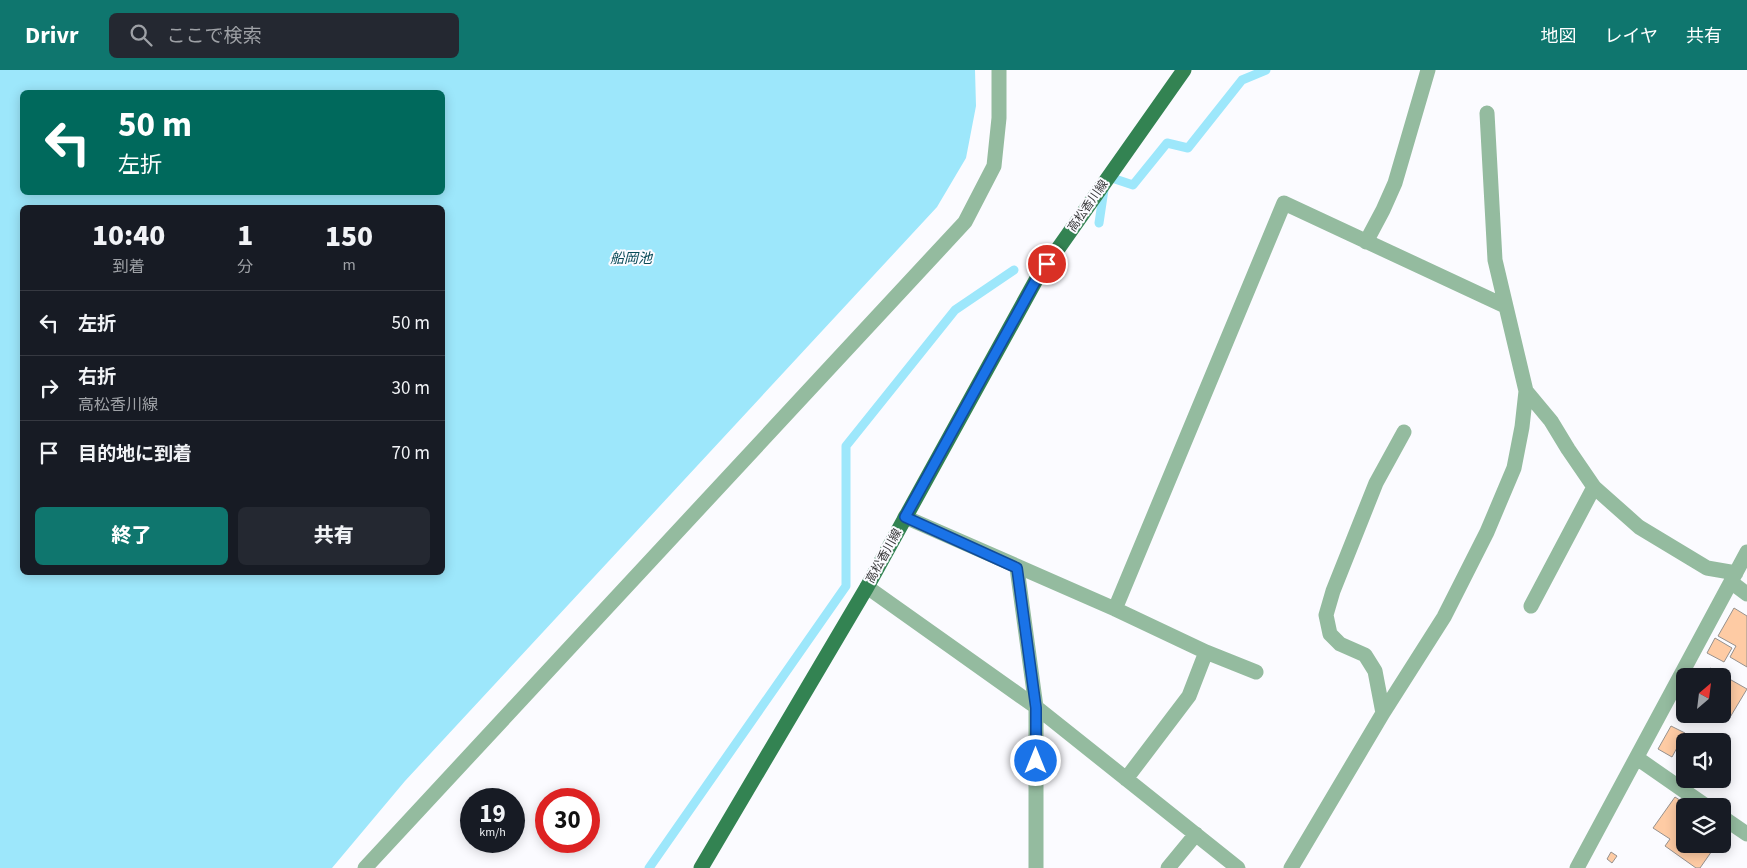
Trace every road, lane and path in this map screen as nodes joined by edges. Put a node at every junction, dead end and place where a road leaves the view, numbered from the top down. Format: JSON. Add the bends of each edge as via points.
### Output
{"nodes":[{"id":1,"x":999,"y":70,"type":"edge"},
{"id":2,"x":1184,"y":70,"type":"edge"},
{"id":3,"x":1428,"y":70,"type":"edge"},
{"id":4,"x":1487,"y":113,"type":"dead end"},
{"id":5,"x":1366,"y":242,"type":"junction"},
{"id":6,"x":1505,"y":306,"type":"junction"},
{"id":7,"x":1526,"y":392,"type":"junction"},
{"id":8,"x":1404,"y":432,"type":"dead end"},
{"id":9,"x":1594,"y":487,"type":"junction"},
{"id":10,"x":905,"y":517,"type":"junction"},
{"id":11,"x":1747,"y":552,"type":"edge"},
{"id":12,"x":1017,"y":568,"type":"junction"},
{"id":13,"x":1734,"y":578,"type":"junction"},
{"id":14,"x":867,"y":587,"type":"junction"},
{"id":15,"x":1747,"y":594,"type":"edge"},
{"id":16,"x":1531,"y":606,"type":"dead end"},
{"id":17,"x":1115,"y":609,"type":"junction"},
{"id":18,"x":1206,"y":652,"type":"junction"},
{"id":19,"x":1256,"y":672,"type":"dead end"},
{"id":20,"x":1036,"y":708,"type":"junction"},
{"id":21,"x":1383,"y":713,"type":"junction"},
{"id":22,"x":1636,"y":758,"type":"junction"},
{"id":23,"x":1126,"y":779,"type":"junction"},
{"id":24,"x":1694,"y":798,"type":"edge"},
{"id":25,"x":1731,"y":823,"type":"edge"},
{"id":26,"x":1196,"y":834,"type":"junction"},
{"id":27,"x":1747,"y":834,"type":"edge"},
{"id":28,"x":365,"y":868,"type":"edge"},
{"id":29,"x":702,"y":868,"type":"edge"},
{"id":30,"x":1036,"y":868,"type":"edge"},
{"id":31,"x":1168,"y":868,"type":"edge"},
{"id":32,"x":1238,"y":868,"type":"edge"},
{"id":33,"x":1291,"y":868,"type":"edge"},
{"id":34,"x":1577,"y":868,"type":"edge"}],
"edges":[{"from":1,"to":28,"type":"street","via":[[994,166],[965,222]]},
{"from":2,"to":10,"type":"main road","name":"高松香川線","via":[[1036,280]]},
{"from":3,"to":5,"type":"street","via":[[1395,183]]},
{"from":4,"to":6,"type":"street","via":[[1495,260]]},
{"from":5,"to":6,"type":"street"},
{"from":5,"to":17,"type":"street","via":[[1284,203]]},
{"from":6,"to":7,"type":"street"},
{"from":7,"to":9,"type":"street","via":[[1551,421]]},
{"from":7,"to":21,"type":"street","via":[[1514,468],[1487,532],[1444,617]]},
{"from":8,"to":21,"type":"street","via":[[1376,483],[1326,614],[1330,634],[1340,644],[1365,655],[1375,671]]},
{"from":9,"to":13,"type":"street","via":[[1639,526],[1707,568]]},
{"from":9,"to":16,"type":"street"},
{"from":10,"to":12,"type":"street"},
{"from":10,"to":14,"type":"main road","name":"高松香川線"},
{"from":11,"to":13,"type":"street"},
{"from":12,"to":17,"type":"street"},
{"from":12,"to":20,"type":"street"},
{"from":13,"to":15,"type":"street"},
{"from":13,"to":22,"type":"street"},
{"from":14,"to":20,"type":"street"},
{"from":14,"to":29,"type":"main road","name":"高松香川線"},
{"from":17,"to":18,"type":"street"},
{"from":18,"to":19,"type":"street"},
{"from":18,"to":23,"type":"street","via":[[1189,696]]},
{"from":20,"to":23,"type":"street"},
{"from":20,"to":30,"type":"street"},
{"from":21,"to":33,"type":"street"},
{"from":22,"to":24,"type":"street"},
{"from":22,"to":34,"type":"street"},
{"from":23,"to":26,"type":"street"},
{"from":25,"to":27,"type":"street"},
{"from":26,"to":31,"type":"street"},
{"from":26,"to":32,"type":"street"}]}
